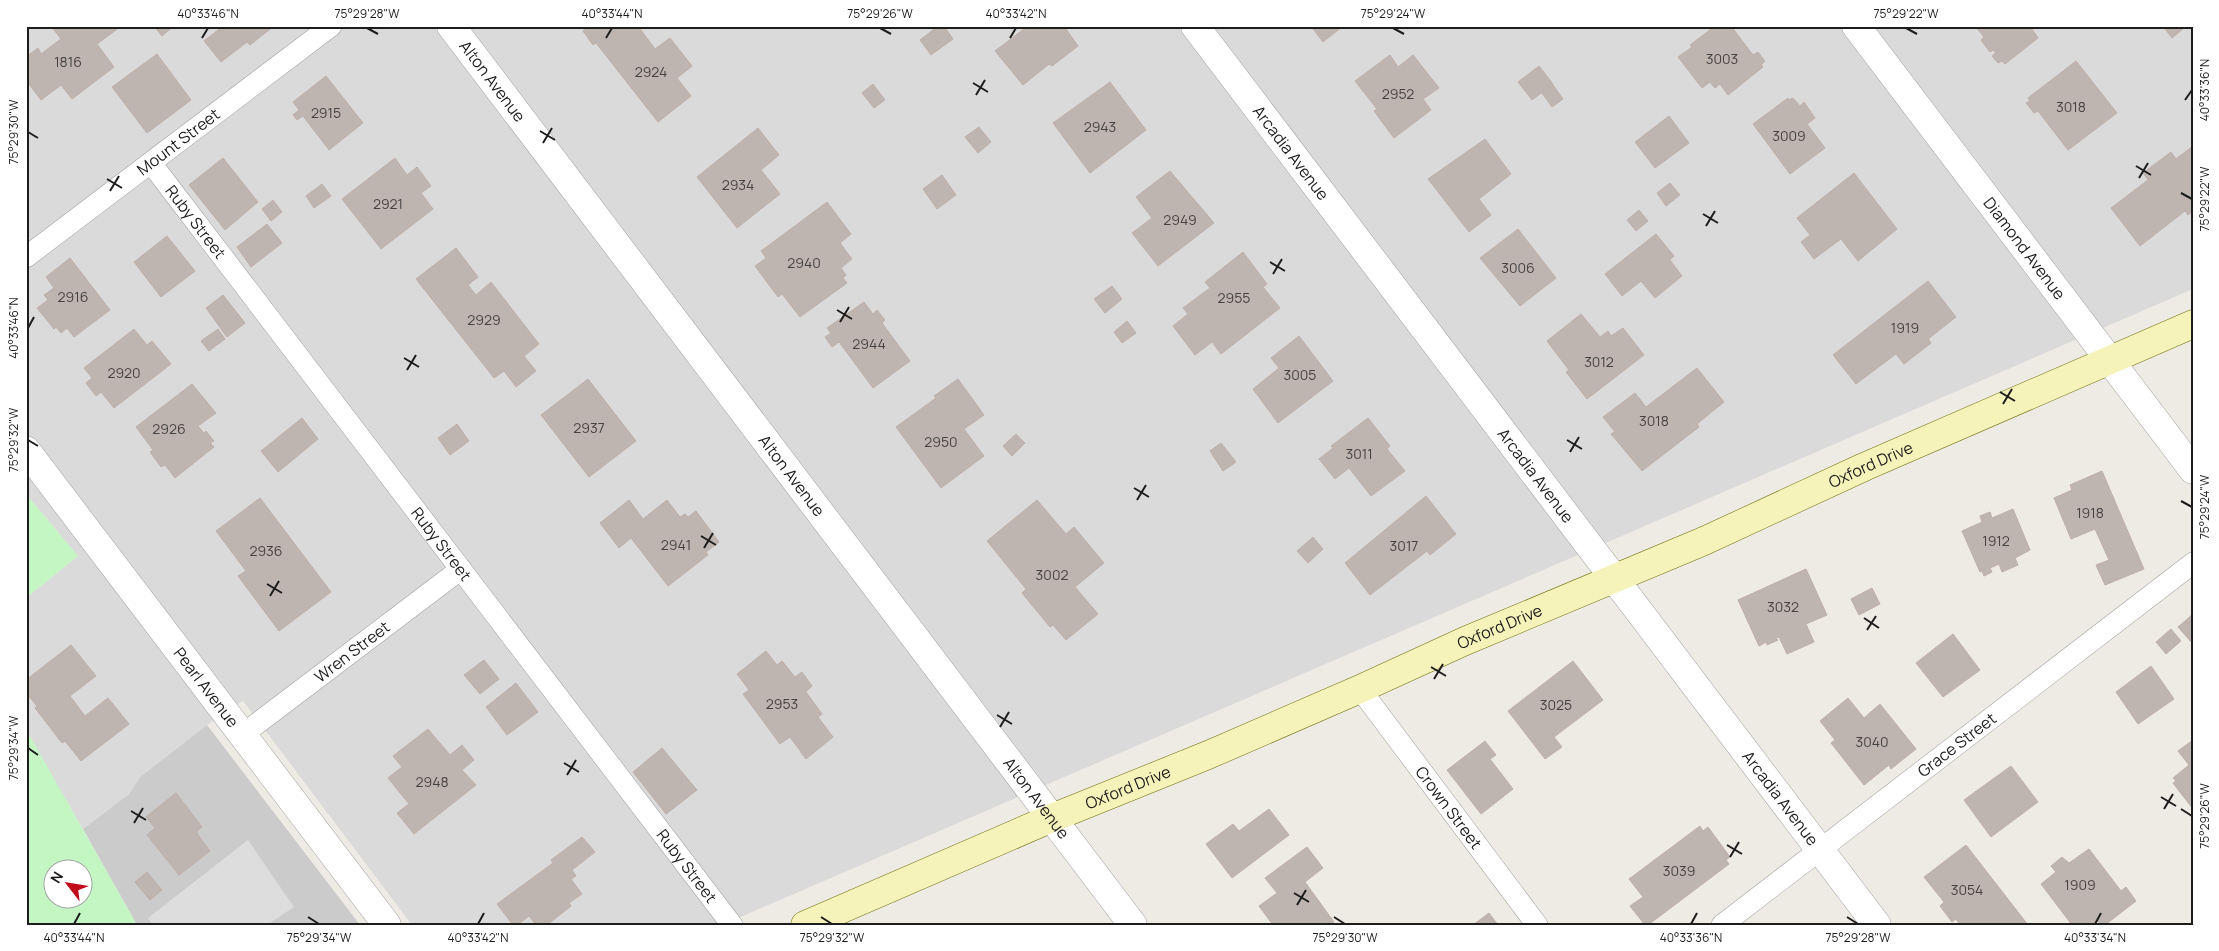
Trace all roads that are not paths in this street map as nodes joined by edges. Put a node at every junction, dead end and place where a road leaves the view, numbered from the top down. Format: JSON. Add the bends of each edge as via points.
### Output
{"nodes":[{"id":1,"x":331,"y":26,"type":"edge"},
{"id":2,"x":451,"y":26,"type":"edge"},
{"id":3,"x":1195,"y":26,"type":"edge"},
{"id":4,"x":1856,"y":26,"type":"edge"},
{"id":5,"x":151,"y":163,"type":"junction"},
{"id":6,"x":26,"y":257,"type":"edge"},
{"id":7,"x":2193,"y":324,"type":"edge"},
{"id":8,"x":2110,"y":361,"type":"junction"},
{"id":9,"x":26,"y":450,"type":"edge"},
{"id":10,"x":2193,"y":470,"type":"edge"},
{"id":11,"x":2193,"y":563,"type":"edge"},
{"id":12,"x":461,"y":569,"type":"junction"},
{"id":13,"x":1614,"y":578,"type":"junction"},
{"id":14,"x":1360,"y":689,"type":"junction"},
{"id":15,"x":242,"y":735,"type":"junction"},
{"id":16,"x":1052,"y":818,"type":"junction"},
{"id":17,"x":1820,"y":850,"type":"junction"},
{"id":18,"x":386,"y":925,"type":"edge"},
{"id":19,"x":732,"y":925,"type":"edge"},
{"id":20,"x":806,"y":925,"type":"edge"},
{"id":21,"x":1133,"y":925,"type":"edge"},
{"id":22,"x":1537,"y":925,"type":"edge"},
{"id":23,"x":1722,"y":925,"type":"edge"},
{"id":24,"x":1877,"y":925,"type":"edge"}],
"edges":[{"from":1,"to":5,"type":"lane","name":"Mount Street"},
{"from":2,"to":16,"type":"street","name":"Alton Avenue"},
{"from":3,"to":13,"type":"street","name":"Arcadia Avenue"},
{"from":4,"to":8,"type":"street","name":"Diamond Avenue"},
{"from":5,"to":6,"type":"lane","name":"Mount Street"},
{"from":5,"to":12,"type":"lane","name":"Ruby Street"},
{"from":7,"to":8,"type":"main road","name":"Oxford Drive"},
{"from":8,"to":10,"type":"street","name":"Diamond Avenue"},
{"from":8,"to":13,"type":"main road","name":"Oxford Drive"},
{"from":9,"to":15,"type":"street","name":"Pearl Avenue"},
{"from":11,"to":17,"type":"lane","name":"Grace Street"},
{"from":12,"to":15,"type":"lane","name":"Wren Street"},
{"from":12,"to":19,"type":"lane","name":"Ruby Street"},
{"from":13,"to":14,"type":"main road","name":"Oxford Drive"},
{"from":13,"to":17,"type":"street","name":"Arcadia Avenue"},
{"from":14,"to":16,"type":"main road","name":"Oxford Drive"},
{"from":14,"to":22,"type":"lane","name":"Crown Street"},
{"from":15,"to":18,"type":"street","name":"Pearl Avenue"},
{"from":16,"to":20,"type":"main road","name":"Oxford Drive"},
{"from":16,"to":21,"type":"street","name":"Alton Avenue"},
{"from":17,"to":23,"type":"lane","name":"Grace Street"},
{"from":17,"to":24,"type":"street","name":"Arcadia Avenue"}]}
